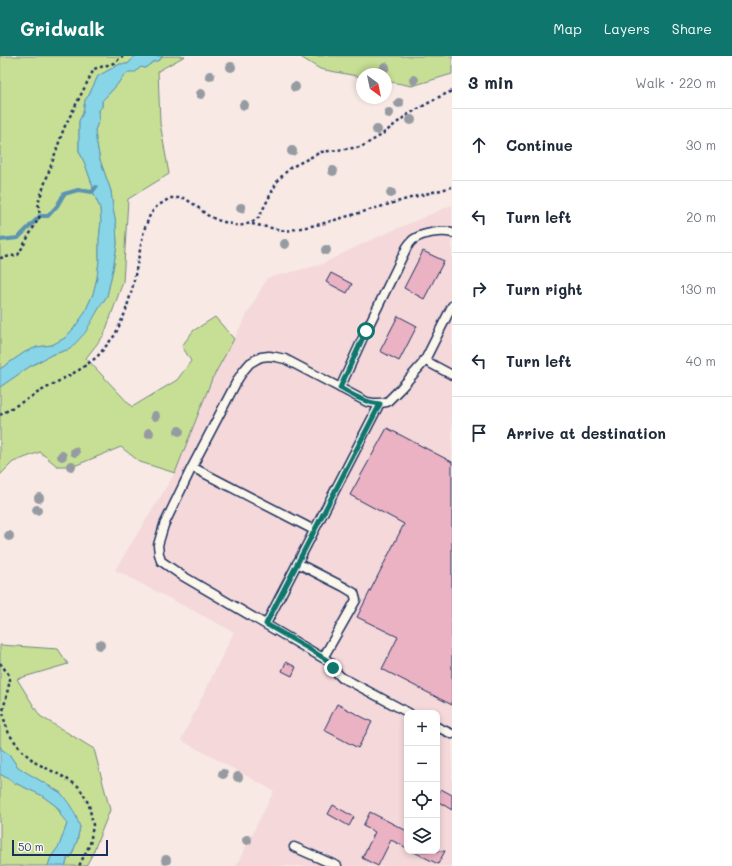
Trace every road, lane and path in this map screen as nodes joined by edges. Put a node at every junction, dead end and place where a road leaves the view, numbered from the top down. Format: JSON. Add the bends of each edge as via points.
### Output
{"nodes":[{"id":1,"x":122,"y":56,"type":"edge"},
{"id":2,"x":452,"y":91,"type":"edge"},
{"id":3,"x":452,"y":187,"type":"edge"},
{"id":4,"x":251,"y":223,"type":"junction"},
{"id":5,"x":452,"y":232,"type":"edge"},
{"id":6,"x":0,"y":258,"type":"edge"},
{"id":7,"x":452,"y":306,"type":"edge"},
{"id":8,"x":424,"y":360,"type":"junction"},
{"id":9,"x":452,"y":375,"type":"edge"},
{"id":10,"x":340,"y":388,"type":"junction"},
{"id":11,"x":380,"y":404,"type":"junction"},
{"id":12,"x":0,"y":415,"type":"edge"},
{"id":13,"x":192,"y":467,"type":"junction"},
{"id":14,"x":314,"y":530,"type":"junction"},
{"id":15,"x":297,"y":563,"type":"junction"},
{"id":16,"x":266,"y":624,"type":"junction"},
{"id":17,"x":323,"y":658,"type":"junction"},
{"id":18,"x":0,"y":663,"type":"edge"},
{"id":19,"x":404,"y":710,"type":"edge"},
{"id":20,"x":440,"y":728,"type":"edge"},
{"id":21,"x":452,"y":734,"type":"edge"},
{"id":22,"x":294,"y":847,"type":"dead end"},
{"id":23,"x":79,"y":866,"type":"edge"},
{"id":24,"x":337,"y":866,"type":"edge"}],
"edges":[{"from":1,"to":6,"type":"path","via":[[114,63],[94,69],[64,128],[38,203],[40,216],[18,255]]},
{"from":2,"to":4,"type":"path","via":[[407,115],[361,147],[321,152],[290,168],[278,180],[259,217]]},
{"from":3,"to":4,"type":"path","via":[[321,224],[286,231]]},
{"from":4,"to":12,"type":"path","via":[[239,226],[217,220],[184,198],[170,198],[156,207],[144,230],[132,290],[115,335],[97,357],[79,370]]},
{"from":5,"to":10,"type":"lane","via":[[424,235],[416,238],[407,247]]},
{"from":7,"to":8,"type":"lane"},
{"from":8,"to":9,"type":"lane"},
{"from":8,"to":11,"type":"lane","via":[[401,388],[387,402]]},
{"from":10,"to":11,"type":"lane","via":[[367,402]]},
{"from":10,"to":13,"type":"lane","via":[[285,359],[269,356],[257,359],[250,363],[238,378]]},
{"from":11,"to":14,"type":"lane"},
{"from":13,"to":14,"type":"lane"},
{"from":13,"to":16,"type":"lane","via":[[164,525],[158,545],[161,561]]},
{"from":14,"to":15,"type":"lane"},
{"from":15,"to":16,"type":"lane"},
{"from":15,"to":17,"type":"lane","via":[[354,593],[356,600]]},
{"from":16,"to":17,"type":"lane"},
{"from":17,"to":19,"type":"lane","via":[[330,662],[342,678]]},
{"from":18,"to":23,"type":"path","via":[[10,680],[3,711],[9,734],[22,751],[36,763],[78,786],[89,805],[93,825],[90,844]]},
{"from":20,"to":21,"type":"lane"},
{"from":22,"to":24,"type":"lane"}]}
